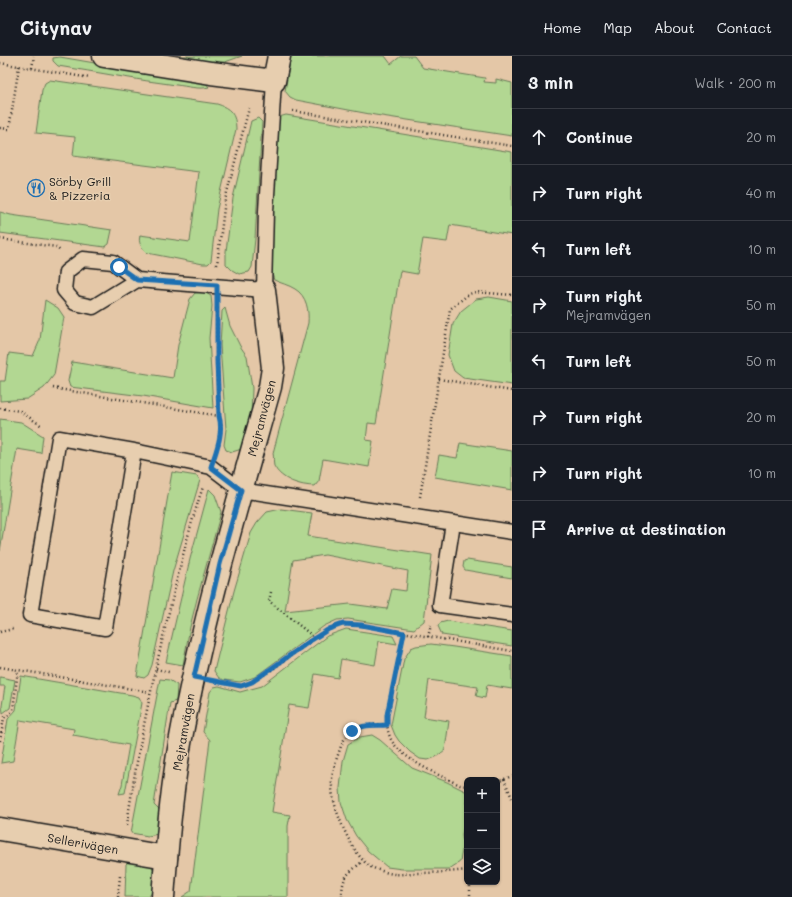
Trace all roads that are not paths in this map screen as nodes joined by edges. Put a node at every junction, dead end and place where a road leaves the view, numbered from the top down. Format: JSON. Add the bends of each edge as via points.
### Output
{"nodes":[{"id":1,"x":104,"y":56,"type":"edge"},
{"id":2,"x":279,"y":56,"type":"edge"},
{"id":3,"x":264,"y":79,"type":"junction"},
{"id":4,"x":137,"y":280,"type":"junction"},
{"id":5,"x":264,"y":290,"type":"junction"},
{"id":6,"x":134,"y":451,"type":"junction"},
{"id":7,"x":241,"y":490,"type":"junction"},
{"id":8,"x":453,"y":523,"type":"junction"},
{"id":9,"x":512,"y":532,"type":"edge"},
{"id":10,"x":512,"y":616,"type":"edge"},
{"id":11,"x":0,"y":829,"type":"edge"},
{"id":12,"x":166,"y":857,"type":"junction"},
{"id":13,"x":164,"y":897,"type":"edge"}],
"edges":[{"from":1,"to":3,"type":"street"},
{"from":2,"to":3,"type":"street"},
{"from":3,"to":5,"type":"lane"},
{"from":4,"to":4,"type":"lane","via":[[113,262],[83,259],[66,272],[64,290],[75,303],[93,307]]},
{"from":4,"to":5,"type":"lane"},
{"from":5,"to":7,"type":"street","name":"Mejramvägen","via":[[273,368],[270,388]]},
{"from":6,"to":6,"type":"lane","via":[[105,628],[30,615],[59,438]]},
{"from":6,"to":7,"type":"lane","via":[[211,467]]},
{"from":7,"to":8,"type":"lane"},
{"from":7,"to":12,"type":"street","name":"Mejramvägen","via":[[220,564],[180,744]]},
{"from":8,"to":9,"type":"lane"},
{"from":8,"to":10,"type":"lane","via":[[440,605]]},
{"from":11,"to":12,"type":"street","name":"Sellerivägen"},
{"from":12,"to":13,"type":"street","name":"Mejramvägen"}]}
